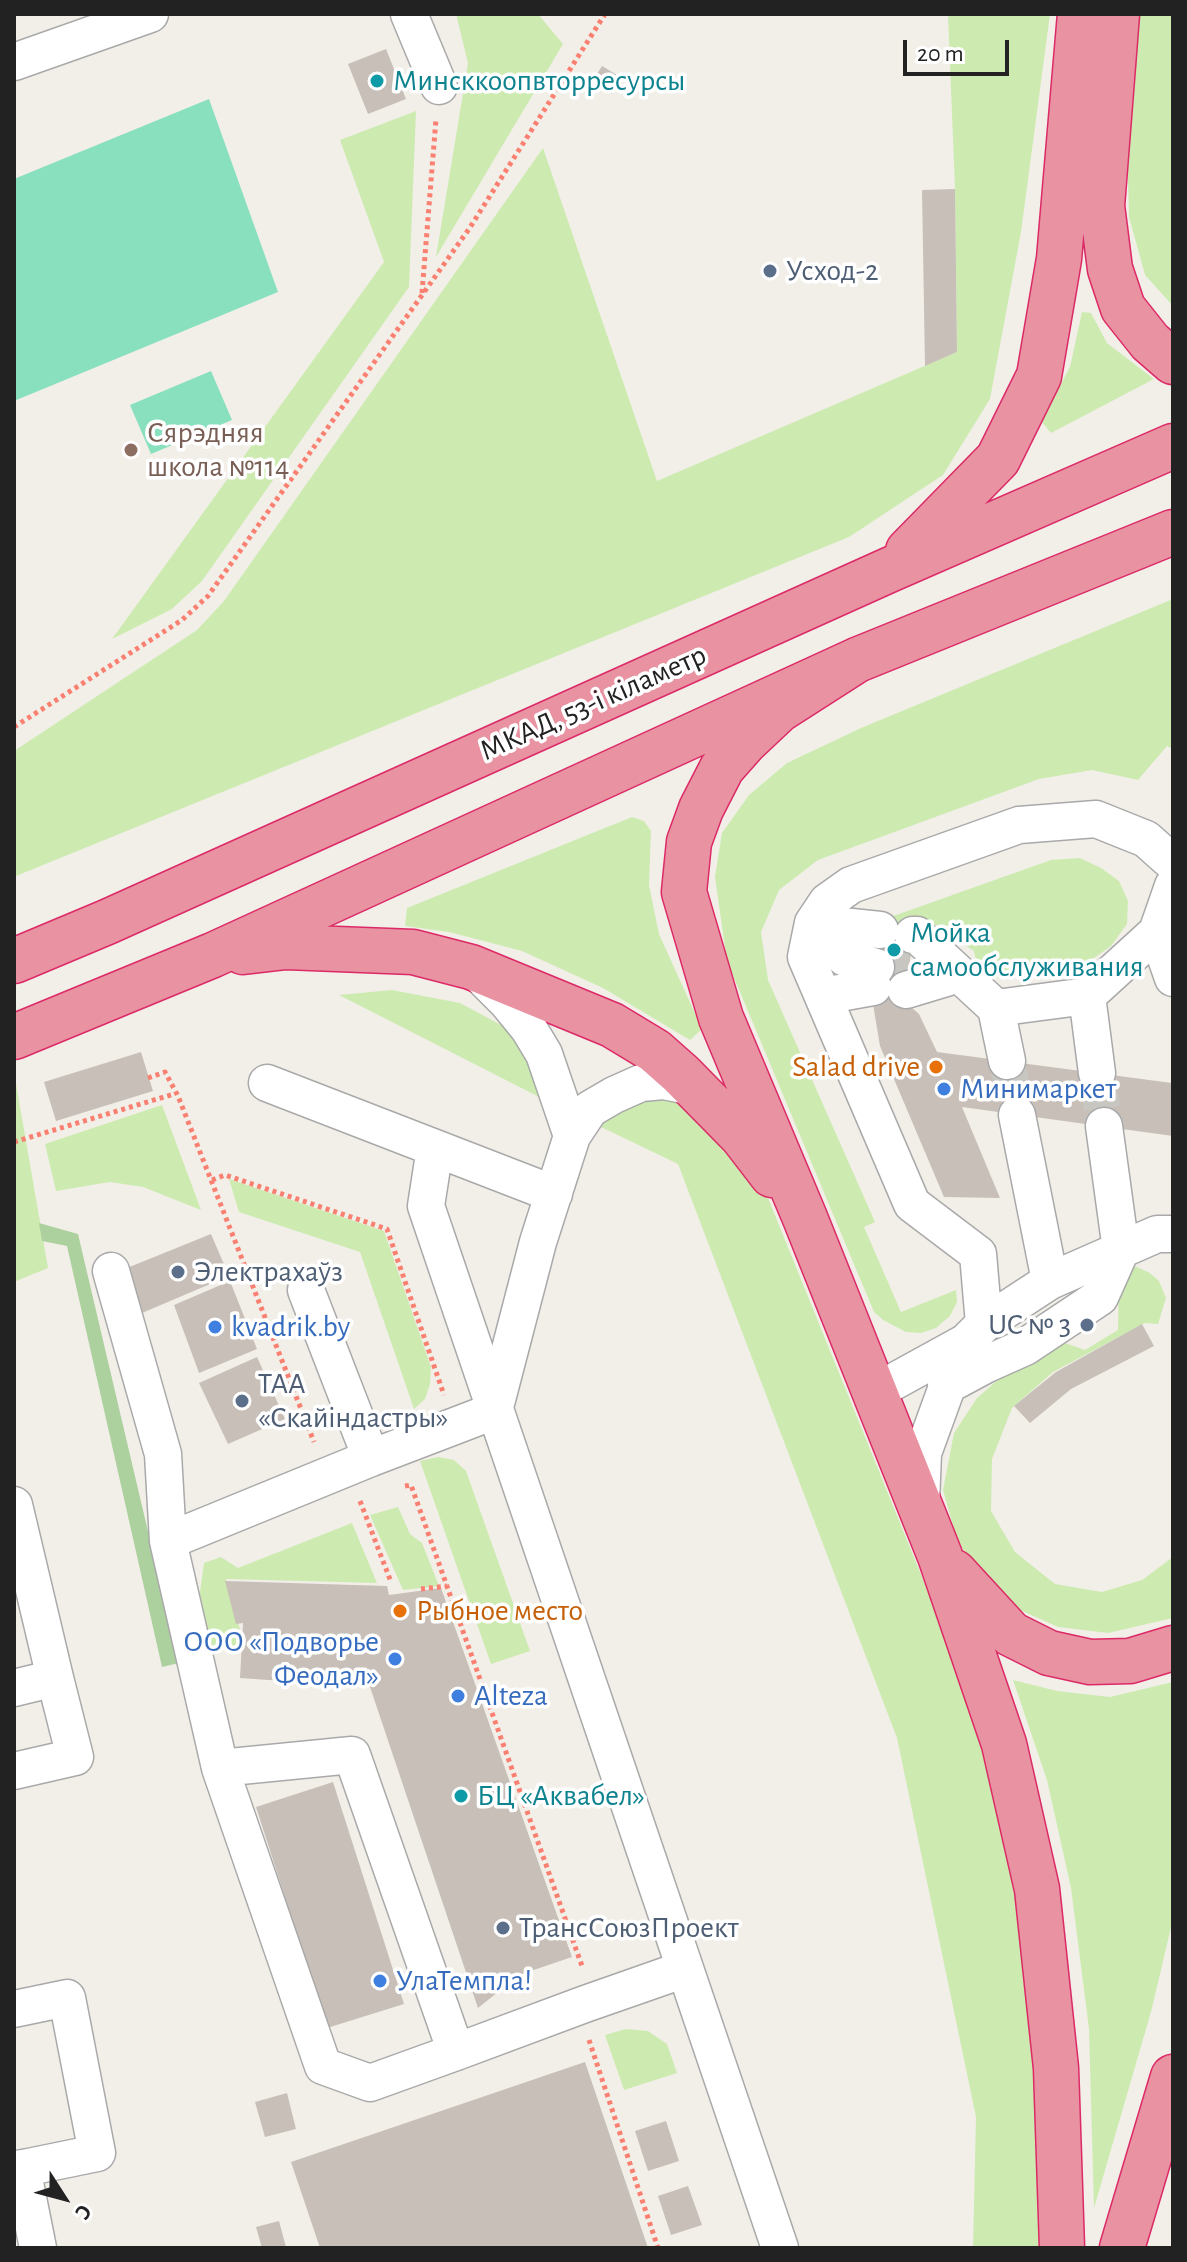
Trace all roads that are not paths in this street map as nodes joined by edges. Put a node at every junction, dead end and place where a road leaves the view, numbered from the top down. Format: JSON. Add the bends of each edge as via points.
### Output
{"nodes":[{"id":1,"x":150,"y":14,"type":"edge"},
{"id":2,"x":409,"y":14,"type":"edge"},
{"id":3,"x":1080,"y":14,"type":"edge"},
{"id":4,"x":1117,"y":14,"type":"edge"},
{"id":5,"x":85,"y":25,"type":"edge"},
{"id":6,"x":14,"y":62,"type":"edge"},
{"id":7,"x":439,"y":86,"type":"road end"},
{"id":8,"x":1173,"y":362,"type":"edge"},
{"id":9,"x":1173,"y":446,"type":"edge"},
{"id":10,"x":1173,"y":532,"type":"edge"},
{"id":11,"x":889,"y":570,"type":"junction"},
{"id":12,"x":857,"y":660,"type":"junction"},
{"id":13,"x":1173,"y":863,"type":"edge"},
{"id":14,"x":1173,"y":886,"type":"edge"},
{"id":15,"x":813,"y":923,"type":"junction"},
{"id":16,"x":1157,"y":932,"type":"junction"},
{"id":17,"x":213,"y":955,"type":"junction"},
{"id":18,"x":14,"y":961,"type":"edge"},
{"id":19,"x":893,"y":962,"type":"junction"},
{"id":20,"x":471,"y":967,"type":"junction"},
{"id":21,"x":959,"y":974,"type":"junction"},
{"id":22,"x":1173,"y":978,"type":"edge"},
{"id":23,"x":823,"y":996,"type":"junction"},
{"id":24,"x":1087,"y":996,"type":"junction"},
{"id":25,"x":996,"y":1008,"type":"junction"},
{"id":26,"x":14,"y":1037,"type":"edge"},
{"id":27,"x":1007,"y":1061,"type":"tunnel mouth"},
{"id":28,"x":1097,"y":1073,"type":"tunnel mouth"},
{"id":29,"x":267,"y":1083,"type":"dead end"},
{"id":30,"x":693,"y":1087,"type":"junction"},
{"id":31,"x":1017,"y":1115,"type":"tunnel mouth"},
{"id":32,"x":1104,"y":1126,"type":"tunnel mouth"},
{"id":33,"x":572,"y":1136,"type":"junction"},
{"id":34,"x":435,"y":1148,"type":"junction"},
{"id":35,"x":554,"y":1194,"type":"junction"},
{"id":36,"x":805,"y":1218,"type":"junction"},
{"id":37,"x":1173,"y":1234,"type":"edge"},
{"id":38,"x":1121,"y":1250,"type":"junction"},
{"id":39,"x":111,"y":1271,"type":"dead end"},
{"id":40,"x":1050,"y":1281,"type":"junction"},
{"id":41,"x":306,"y":1290,"type":"dead end"},
{"id":42,"x":975,"y":1333,"type":"junction"},
{"id":43,"x":946,"y":1386,"type":"junction"},
{"id":44,"x":875,"y":1392,"type":"junction"},
{"id":45,"x":494,"y":1411,"type":"junction"},
{"id":46,"x":371,"y":1458,"type":"junction"},
{"id":47,"x":14,"y":1505,"type":"edge"},
{"id":48,"x":921,"y":1508,"type":"junction"},
{"id":49,"x":168,"y":1541,"type":"junction"},
{"id":50,"x":940,"y":1556,"type":"junction"},
{"id":51,"x":1173,"y":1648,"type":"edge"},
{"id":52,"x":55,"y":1678,"type":"junction"},
{"id":53,"x":14,"y":1688,"type":"edge"},
{"id":54,"x":220,"y":1768,"type":"junction"},
{"id":55,"x":14,"y":1771,"type":"edge"},
{"id":56,"x":685,"y":1969,"type":"junction"},
{"id":57,"x":14,"y":2009,"type":"edge"},
{"id":58,"x":456,"y":2052,"type":"junction"},
{"id":59,"x":1173,"y":2077,"type":"edge"},
{"id":60,"x":18,"y":2169,"type":"edge"},
{"id":61,"x":38,"y":2248,"type":"edge"},
{"id":62,"x":780,"y":2248,"type":"edge"},
{"id":63,"x":1062,"y":2248,"type":"edge"},
{"id":64,"x":1122,"y":2248,"type":"edge"}],
"edges":[{"from":1,"to":5,"type":"street"},
{"from":2,"to":7,"type":"street"},
{"from":3,"to":11,"type":"highway","via":[[1059,259],[1039,376],[998,459]]},
{"from":4,"to":8,"type":"highway","via":[[1102,206],[1110,269],[1123,308]]},
{"from":5,"to":6,"type":"street"},
{"from":9,"to":11,"type":"highway","name":"МКАД, 53-і кіламетр"},
{"from":10,"to":12,"type":"highway"},
{"from":11,"to":18,"type":"highway","name":"МКАД, 53-і кіламетр"},
{"from":12,"to":17,"type":"highway"},
{"from":12,"to":36,"type":"highway","via":[[779,710],[722,768],[689,842],[684,892],[721,1018]]},
{"from":13,"to":15,"type":"street","via":[[1146,839],[1096,819],[1019,825],[851,885],[827,902]]},
{"from":14,"to":16,"type":"street"},
{"from":15,"to":19,"type":"street"},
{"from":15,"to":23,"type":"street","via":[[806,957]]},
{"from":16,"to":22,"type":"street"},
{"from":16,"to":24,"type":"street"},
{"from":17,"to":20,"type":"highway","via":[[286,947],[342,948],[413,952]]},
{"from":17,"to":26,"type":"highway"},
{"from":19,"to":21,"type":"street"},
{"from":19,"to":21,"type":"street","via":[[917,935]]},
{"from":19,"to":23,"type":"street"},
{"from":20,"to":30,"type":"highway","via":[[612,1025],[655,1051]]},
{"from":20,"to":33,"type":"street","via":[[537,1042]]},
{"from":21,"to":25,"type":"street"},
{"from":23,"to":42,"type":"street","via":[[912,1204],[978,1254]]},
{"from":24,"to":25,"type":"street"},
{"from":24,"to":28,"type":"street"},
{"from":25,"to":27,"type":"street"},
{"from":29,"to":34,"type":"street"},
{"from":30,"to":33,"type":"street","via":[[641,1083],[590,1109]]},
{"from":30,"to":36,"type":"highway","via":[[742,1136]]},
{"from":31,"to":40,"type":"street"},
{"from":32,"to":38,"type":"street"},
{"from":33,"to":35,"type":"street"},
{"from":34,"to":35,"type":"street"},
{"from":34,"to":45,"type":"street","via":[[426,1206]]},
{"from":35,"to":45,"type":"street"},
{"from":36,"to":44,"type":"highway"},
{"from":37,"to":38,"type":"street","via":[[1157,1234]]},
{"from":38,"to":40,"type":"street"},
{"from":38,"to":43,"type":"street","via":[[1100,1297],[1025,1347]]},
{"from":39,"to":49,"type":"street","via":[[163,1454]]},
{"from":40,"to":42,"type":"street"},
{"from":41,"to":46,"type":"street"},
{"from":42,"to":43,"type":"street"},
{"from":42,"to":44,"type":"street"},
{"from":43,"to":48,"type":"street","via":[[923,1453]]},
{"from":44,"to":48,"type":"highway"},
{"from":45,"to":46,"type":"street"},
{"from":45,"to":56,"type":"street"},
{"from":46,"to":49,"type":"street"},
{"from":47,"to":52,"type":"street"},
{"from":48,"to":50,"type":"highway"},
{"from":49,"to":54,"type":"street"},
{"from":50,"to":51,"type":"highway","via":[[1011,1634],[1049,1653],[1090,1662],[1130,1661]]},
{"from":50,"to":63,"type":"highway","via":[[1004,1744],[1037,1889],[1056,2068]]},
{"from":52,"to":53,"type":"street"},
{"from":52,"to":55,"type":"street","via":[[75,1757]]},
{"from":54,"to":58,"type":"street","via":[[352,1755]]},
{"from":54,"to":58,"type":"street","via":[[323,2066],[370,2083]]},
{"from":56,"to":58,"type":"street"},
{"from":56,"to":62,"type":"street"},
{"from":57,"to":60,"type":"street","via":[[67,1998],[97,2153]]},
{"from":59,"to":64,"type":"highway"},
{"from":60,"to":61,"type":"street"}]}
